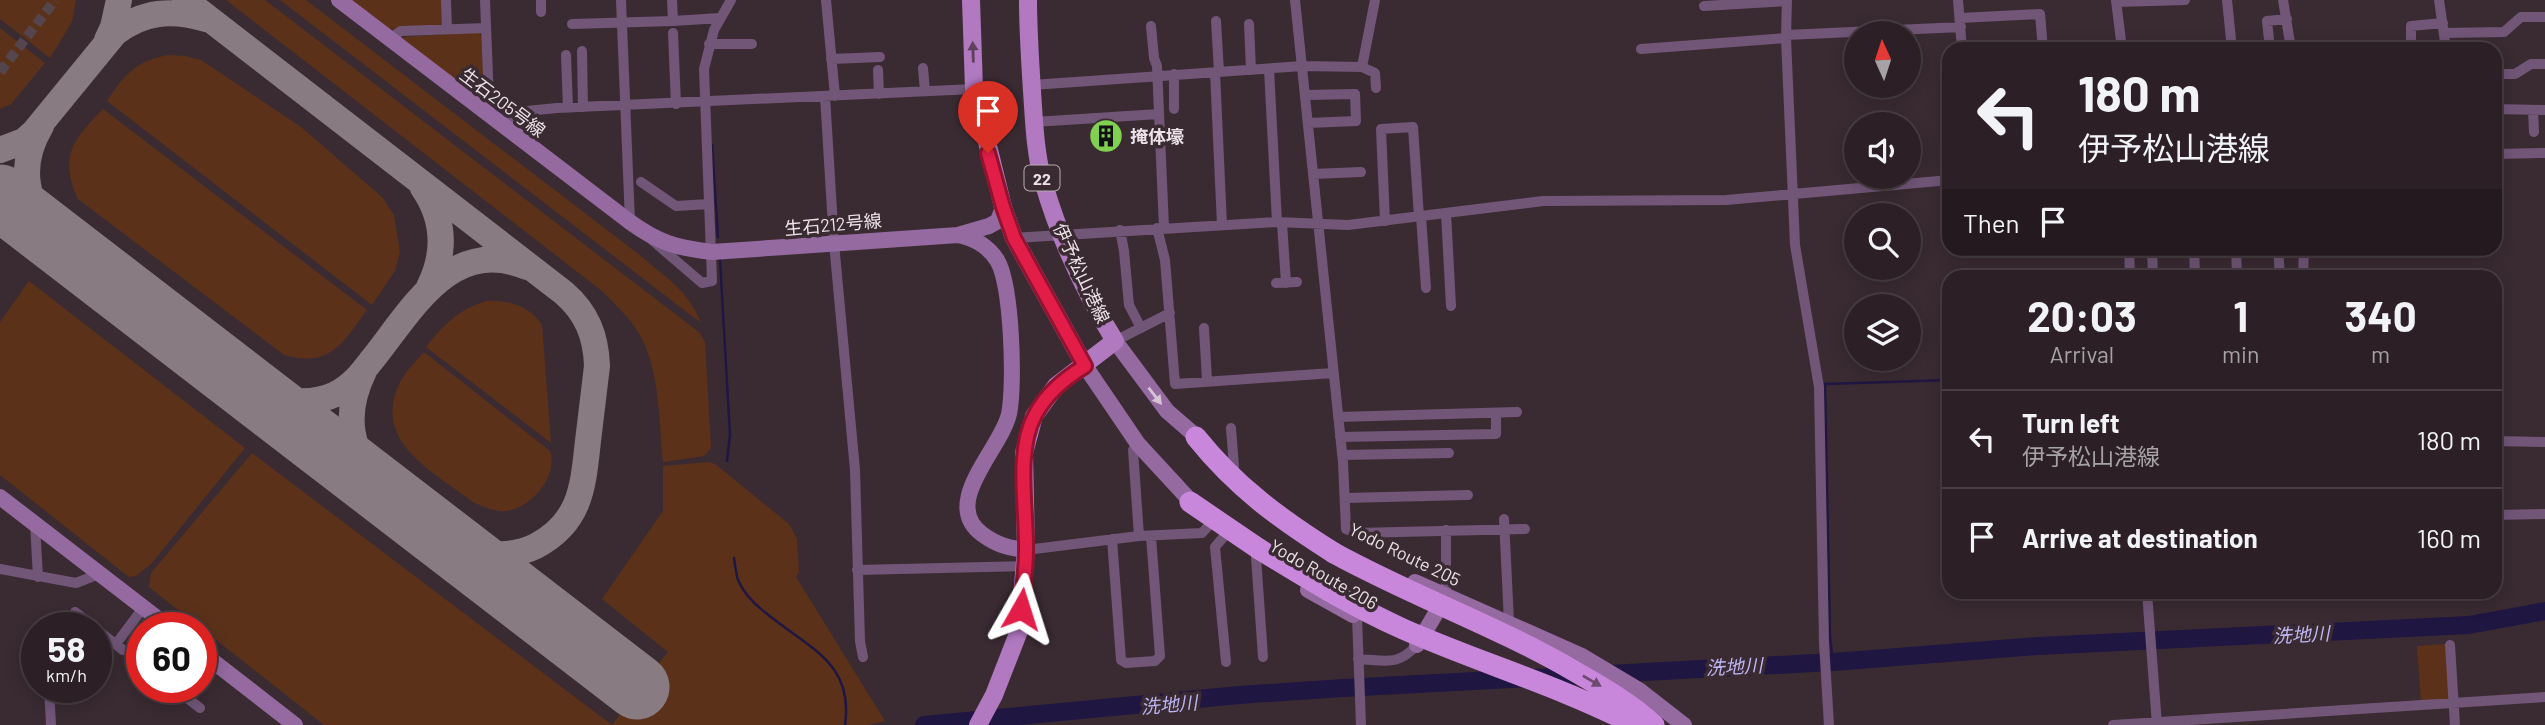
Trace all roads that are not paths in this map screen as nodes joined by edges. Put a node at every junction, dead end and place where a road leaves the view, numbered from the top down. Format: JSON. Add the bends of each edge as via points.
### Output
{"nodes":[{"id":1,"x":339,"y":0,"type":"edge"},
{"id":2,"x":485,"y":0,"type":"edge"},
{"id":3,"x":621,"y":0,"type":"edge"},
{"id":4,"x":672,"y":0,"type":"edge"},
{"id":5,"x":731,"y":0,"type":"edge"},
{"id":6,"x":826,"y":0,"type":"edge"},
{"id":7,"x":971,"y":0,"type":"edge"},
{"id":8,"x":1028,"y":0,"type":"edge"},
{"id":9,"x":1295,"y":0,"type":"edge"},
{"id":10,"x":1375,"y":0,"type":"edge"},
{"id":11,"x":1787,"y":0,"type":"edge"},
{"id":12,"x":1958,"y":0,"type":"edge"},
{"id":13,"x":2185,"y":0,"type":"edge"},
{"id":14,"x":2227,"y":0,"type":"edge"},
{"id":15,"x":2284,"y":0,"type":"edge"},
{"id":16,"x":2439,"y":0,"type":"edge"},
{"id":17,"x":446,"y":1,"type":"edge"},
{"id":18,"x":2116,"y":1,"type":"edge"},
{"id":19,"x":1704,"y":6,"type":"dead end"},
{"id":20,"x":2545,"y":17,"type":"edge"},
{"id":21,"x":720,"y":18,"type":"junction"},
{"id":22,"x":2287,"y":19,"type":"junction"},
{"id":23,"x":622,"y":21,"type":"junction"},
{"id":24,"x":673,"y":21,"type":"junction"},
{"id":25,"x":1216,"y":21,"type":"dead end"},
{"id":26,"x":1961,"y":23,"type":"junction"},
{"id":27,"x":572,"y":24,"type":"dead end"},
{"id":28,"x":1249,"y":24,"type":"dead end"},
{"id":29,"x":486,"y":28,"type":"junction"},
{"id":30,"x":2444,"y":28,"type":"junction"},
{"id":31,"x":447,"y":29,"type":"junction"},
{"id":32,"x":1154,"y":32,"type":"dead end"},
{"id":33,"x":673,"y":33,"type":"dead end"},
{"id":34,"x":1786,"y":36,"type":"junction"},
{"id":35,"x":389,"y":38,"type":"junction"},
{"id":36,"x":1962,"y":42,"type":"edge"},
{"id":37,"x":2042,"y":42,"type":"edge"},
{"id":38,"x":2121,"y":42,"type":"edge"},
{"id":39,"x":2231,"y":42,"type":"edge"},
{"id":40,"x":2269,"y":42,"type":"edge"},
{"id":41,"x":2290,"y":42,"type":"edge"},
{"id":42,"x":2411,"y":42,"type":"edge"},
{"id":43,"x":2445,"y":42,"type":"edge"},
{"id":44,"x":709,"y":44,"type":"junction"},
{"id":45,"x":752,"y":44,"type":"dead end"},
{"id":46,"x":1641,"y":49,"type":"dead end"},
{"id":47,"x":582,"y":51,"type":"dead end"},
{"id":48,"x":566,"y":55,"type":"dead end"},
{"id":49,"x":880,"y":57,"type":"dead end"},
{"id":50,"x":831,"y":59,"type":"junction"},
{"id":51,"x":2545,"y":64,"type":"edge"},
{"id":52,"x":1303,"y":66,"type":"junction"},
{"id":53,"x":1362,"y":67,"type":"junction"},
{"id":54,"x":923,"y":68,"type":"dead end"},
{"id":55,"x":1269,"y":69,"type":"junction"},
{"id":56,"x":878,"y":70,"type":"dead end"},
{"id":57,"x":1251,"y":70,"type":"junction"},
{"id":58,"x":1217,"y":72,"type":"junction"},
{"id":59,"x":2502,"y":74,"type":"edge"},
{"id":60,"x":1158,"y":75,"type":"junction"},
{"id":61,"x":1174,"y":75,"type":"junction"},
{"id":62,"x":1032,"y":85,"type":"junction"},
{"id":63,"x":1376,"y":88,"type":"dead end"},
{"id":64,"x":974,"y":89,"type":"junction"},
{"id":65,"x":925,"y":91,"type":"junction"},
{"id":66,"x":879,"y":94,"type":"junction"},
{"id":67,"x":1306,"y":95,"type":"junction"},
{"id":68,"x":830,"y":96,"type":"junction"},
{"id":69,"x":704,"y":102,"type":"junction"},
{"id":70,"x":676,"y":104,"type":"junction"},
{"id":71,"x":625,"y":106,"type":"junction"},
{"id":72,"x":583,"y":107,"type":"junction"},
{"id":73,"x":568,"y":108,"type":"junction"},
{"id":74,"x":1174,"y":109,"type":"dead end"},
{"id":75,"x":2502,"y":109,"type":"edge"},
{"id":76,"x":2539,"y":110,"type":"edge"},
{"id":77,"x":484,"y":112,"type":"junction"},
{"id":78,"x":1159,"y":114,"type":"junction"},
{"id":79,"x":1034,"y":122,"type":"junction"},
{"id":80,"x":1308,"y":124,"type":"junction"},
{"id":81,"x":502,"y":126,"type":"junction"},
{"id":82,"x":2534,"y":132,"type":"dead end"},
{"id":83,"x":2545,"y":153,"type":"edge"},
{"id":84,"x":2502,"y":154,"type":"edge"},
{"id":85,"x":1361,"y":172,"type":"dead end"},
{"id":86,"x":1313,"y":174,"type":"junction"},
{"id":87,"x":1942,"y":181,"type":"edge"},
{"id":88,"x":641,"y":182,"type":"dead end"},
{"id":89,"x":1793,"y":195,"type":"junction"},
{"id":90,"x":709,"y":204,"type":"junction"},
{"id":91,"x":1003,"y":207,"type":"junction"},
{"id":92,"x":1446,"y":213,"type":"junction"},
{"id":93,"x":1420,"y":217,"type":"junction"},
{"id":94,"x":1385,"y":221,"type":"junction"},
{"id":95,"x":630,"y":222,"type":"junction"},
{"id":96,"x":1279,"y":223,"type":"junction"},
{"id":97,"x":1319,"y":223,"type":"junction"},
{"id":98,"x":1222,"y":225,"type":"junction"},
{"id":99,"x":1161,"y":228,"type":"junction"},
{"id":100,"x":1120,"y":230,"type":"junction"},
{"id":101,"x":645,"y":233,"type":"junction"},
{"id":102,"x":958,"y":235,"type":"junction"},
{"id":103,"x":1061,"y":236,"type":"junction"},
{"id":104,"x":1014,"y":238,"type":"junction"},
{"id":105,"x":834,"y":243,"type":"junction"},
{"id":106,"x":712,"y":252,"type":"junction"},
{"id":107,"x":1286,"y":283,"type":"dead end"},
{"id":108,"x":1426,"y":288,"type":"dead end"},
{"id":109,"x":1447,"y":303,"type":"dead end"},
{"id":110,"x":1170,"y":313,"type":"junction"},
{"id":111,"x":1141,"y":327,"type":"junction"},
{"id":112,"x":1204,"y":328,"type":"dead end"},
{"id":113,"x":1115,"y":341,"type":"junction"},
{"id":114,"x":1085,"y":366,"type":"junction"},
{"id":115,"x":1334,"y":373,"type":"junction"},
{"id":116,"x":1208,"y":380,"type":"junction"},
{"id":117,"x":1494,"y":409,"type":"junction"},
{"id":118,"x":1517,"y":412,"type":"dead end"},
{"id":119,"x":1338,"y":417,"type":"junction"},
{"id":120,"x":1231,"y":428,"type":"dead end"},
{"id":121,"x":1340,"y":436,"type":"junction"},
{"id":122,"x":1196,"y":437,"type":"junction"},
{"id":123,"x":2502,"y":441,"type":"edge"},
{"id":124,"x":2545,"y":442,"type":"edge"},
{"id":125,"x":1138,"y":444,"type":"junction"},
{"id":126,"x":1449,"y":453,"type":"dead end"},
{"id":127,"x":1342,"y":455,"type":"junction"},
{"id":128,"x":1234,"y":467,"type":"junction"},
{"id":129,"x":1468,"y":495,"type":"dead end"},
{"id":130,"x":0,"y":498,"type":"edge"},
{"id":131,"x":1345,"y":498,"type":"junction"},
{"id":132,"x":1190,"y":502,"type":"junction"},
{"id":133,"x":2545,"y":514,"type":"edge"},
{"id":134,"x":2502,"y":515,"type":"edge"},
{"id":135,"x":1212,"y":522,"type":"junction"},
{"id":136,"x":34,"y":524,"type":"junction"},
{"id":137,"x":1505,"y":524,"type":"junction"},
{"id":138,"x":1452,"y":526,"type":"junction"},
{"id":139,"x":1525,"y":529,"type":"dead end"},
{"id":140,"x":1226,"y":534,"type":"junction"},
{"id":141,"x":1139,"y":536,"type":"junction"},
{"id":142,"x":1151,"y":536,"type":"junction"},
{"id":143,"x":1112,"y":539,"type":"junction"},
{"id":144,"x":1257,"y":553,"type":"junction"},
{"id":145,"x":1026,"y":558,"type":"junction"},
{"id":146,"x":0,"y":569,"type":"edge"},
{"id":147,"x":857,"y":570,"type":"junction"},
{"id":148,"x":99,"y":574,"type":"junction"},
{"id":149,"x":38,"y":577,"type":"junction"},
{"id":150,"x":1446,"y":596,"type":"junction"},
{"id":151,"x":2148,"y":599,"type":"edge"},
{"id":152,"x":143,"y":608,"type":"junction"},
{"id":153,"x":148,"y":612,"type":"edge"},
{"id":154,"x":1357,"y":617,"type":"junction"},
{"id":155,"x":1508,"y":622,"type":"junction"},
{"id":156,"x":112,"y":641,"type":"edge"},
{"id":157,"x":1417,"y":645,"type":"junction"},
{"id":158,"x":2450,"y":645,"type":"dead end"},
{"id":159,"x":1265,"y":650,"type":"dead end"},
{"id":160,"x":863,"y":657,"type":"dead end"},
{"id":161,"x":1358,"y":659,"type":"junction"},
{"id":162,"x":1226,"y":662,"type":"dead end"},
{"id":163,"x":217,"y":664,"type":"edge"},
{"id":164,"x":2545,"y":697,"type":"edge"},
{"id":165,"x":50,"y":703,"type":"edge"},
{"id":166,"x":194,"y":703,"type":"edge"},
{"id":167,"x":2454,"y":703,"type":"junction"},
{"id":168,"x":200,"y":708,"type":"dead end"},
{"id":169,"x":2157,"y":724,"type":"edge"},
{"id":170,"x":51,"y":725,"type":"edge"},
{"id":171,"x":295,"y":725,"type":"edge"},
{"id":172,"x":978,"y":725,"type":"edge"},
{"id":173,"x":1361,"y":725,"type":"edge"},
{"id":174,"x":1612,"y":725,"type":"edge"},
{"id":175,"x":1635,"y":725,"type":"edge"},
{"id":176,"x":1654,"y":725,"type":"edge"},
{"id":177,"x":1684,"y":725,"type":"edge"},
{"id":178,"x":1829,"y":725,"type":"edge"},
{"id":179,"x":2113,"y":725,"type":"edge"},
{"id":180,"x":2455,"y":725,"type":"edge"}],
"edges":[{"from":1,"to":35,"type":"street","name":"生石205号線"},
{"from":2,"to":29,"type":"street"},
{"from":3,"to":23,"type":"street"},
{"from":4,"to":24,"type":"street"},
{"from":5,"to":21,"type":"street"},
{"from":6,"to":50,"type":"street"},
{"from":64,"to":7,"type":"main road","number":"22","one_way":true},
{"from":8,"to":62,"type":"main road","name":"伊予松山港線","number":"22"},
{"from":9,"to":52,"type":"street"},
{"from":10,"to":53,"type":"street"},
{"from":11,"to":19,"type":"street"},
{"from":11,"to":34,"type":"street"},
{"from":12,"to":26,"type":"street"},
{"from":13,"to":18,"type":"street"},
{"from":14,"to":39,"type":"street"},
{"from":15,"to":22,"type":"street"},
{"from":16,"to":30,"type":"street"},
{"from":17,"to":31,"type":"street"},
{"from":18,"to":38,"type":"street"},
{"from":20,"to":30,"type":"street","via":[[2521,18],[2504,32]]},
{"from":21,"to":24,"type":"street"},
{"from":21,"to":44,"type":"street"},
{"from":22,"to":40,"type":"street","via":[[2267,20]]},
{"from":22,"to":41,"type":"street"},
{"from":23,"to":24,"type":"street"},
{"from":23,"to":27,"type":"street"},
{"from":23,"to":71,"type":"street"},
{"from":25,"to":58,"type":"street"},
{"from":26,"to":34,"type":"street"},
{"from":26,"to":36,"type":"street"},
{"from":26,"to":37,"type":"street","via":[[2040,14]]},
{"from":28,"to":57,"type":"street"},
{"from":29,"to":31,"type":"street"},
{"from":29,"to":77,"type":"street","via":[[489,101]]},
{"from":30,"to":42,"type":"street","via":[[2411,26]]},
{"from":30,"to":43,"type":"street"},
{"from":31,"to":35,"type":"street","via":[[401,31]]},
{"from":32,"to":60,"type":"street"},
{"from":33,"to":70,"type":"street"},
{"from":34,"to":46,"type":"street"},
{"from":34,"to":89,"type":"street"},
{"from":35,"to":77,"type":"street","name":"生石205号線"},
{"from":44,"to":45,"type":"street"},
{"from":44,"to":69,"type":"street"},
{"from":47,"to":72,"type":"street"},
{"from":48,"to":73,"type":"street"},
{"from":49,"to":50,"type":"street"},
{"from":50,"to":68,"type":"street"},
{"from":51,"to":59,"type":"street"},
{"from":52,"to":53,"type":"street"},
{"from":52,"to":55,"type":"street"},
{"from":52,"to":67,"type":"street"},
{"from":53,"to":63,"type":"street","via":[[1375,73]]},
{"from":54,"to":65,"type":"street"},
{"from":55,"to":57,"type":"street"},
{"from":55,"to":96,"type":"street"},
{"from":56,"to":66,"type":"street"},
{"from":57,"to":58,"type":"street"},
{"from":58,"to":61,"type":"street"},
{"from":58,"to":98,"type":"street"},
{"from":60,"to":61,"type":"street"},
{"from":60,"to":62,"type":"street"},
{"from":60,"to":78,"type":"street"},
{"from":61,"to":74,"type":"street"},
{"from":62,"to":79,"type":"main road","name":"伊予松山港線","number":"22"},
{"from":64,"to":65,"type":"street"},
{"from":64,"to":91,"type":"main road","number":"22"},
{"from":65,"to":66,"type":"street"},
{"from":66,"to":68,"type":"street"},
{"from":67,"to":80,"type":"street"},
{"from":67,"to":80,"type":"street","via":[[1355,94],[1356,121]]},
{"from":68,"to":69,"type":"street"},
{"from":68,"to":105,"type":"street"},
{"from":69,"to":70,"type":"street"},
{"from":69,"to":90,"type":"street"},
{"from":70,"to":71,"type":"street"},
{"from":71,"to":72,"type":"street"},
{"from":71,"to":95,"type":"street"},
{"from":72,"to":73,"type":"street"},
{"from":73,"to":81,"type":"street","via":[[517,112]]},
{"from":75,"to":76,"type":"street"},
{"from":76,"to":82,"type":"street"},
{"from":77,"to":81,"type":"street","name":"生石205号線"},
{"from":78,"to":79,"type":"street"},
{"from":78,"to":99,"type":"street"},
{"from":79,"to":103,"type":"main road","name":"伊予松山港線","number":"22","via":[[1042,178]]},
{"from":80,"to":86,"type":"street"},
{"from":81,"to":95,"type":"street","name":"生石205号線"},
{"from":83,"to":84,"type":"street"},
{"from":85,"to":86,"type":"street"},
{"from":86,"to":97,"type":"street"},
{"from":87,"to":89,"type":"street"},
{"from":88,"to":90,"type":"street","via":[[676,206]]},
{"from":89,"to":92,"type":"street","via":[[1543,201]]},
{"from":89,"to":178,"type":"street","via":[[1797,259],[1819,387]]},
{"from":90,"to":106,"type":"street"},
{"from":91,"to":102,"type":"street","name":"生石212号線","via":[[998,221]]},
{"from":91,"to":104,"type":"main road","number":"22"},
{"from":92,"to":93,"type":"street"},
{"from":92,"to":109,"type":"street"},
{"from":93,"to":94,"type":"street"},
{"from":93,"to":94,"type":"street","via":[[1413,127],[1381,129]]},
{"from":93,"to":108,"type":"street"},
{"from":94,"to":97,"type":"street"},
{"from":95,"to":101,"type":"street","name":"生石205号線"},
{"from":96,"to":97,"type":"street"},
{"from":96,"to":98,"type":"street"},
{"from":96,"to":107,"type":"street"},
{"from":97,"to":115,"type":"street"},
{"from":98,"to":99,"type":"street"},
{"from":99,"to":100,"type":"street"},
{"from":99,"to":110,"type":"street"},
{"from":100,"to":103,"type":"street"},
{"from":100,"to":111,"type":"street","via":[[1129,305]]},
{"from":101,"to":106,"type":"street","name":"生石212号線","via":[[675,247]]},
{"from":101,"to":106,"type":"street","via":[[702,283],[712,281]]},
{"from":102,"to":105,"type":"street","name":"生石212号線"},
{"from":102,"to":145,"type":"street","via":[[986,247],[1004,276],[1012,369],[1009,417],[978,472],[967,512],[976,530]]},
{"from":103,"to":104,"type":"street"},
{"from":103,"to":113,"type":"main road","name":"伊予松山港線","number":"22"},
{"from":104,"to":114,"type":"main road","number":"22"},
{"from":105,"to":106,"type":"street","name":"生石212号線"},
{"from":105,"to":147,"type":"street","via":[[855,470]]},
{"from":110,"to":111,"type":"street"},
{"from":110,"to":116,"type":"street","via":[[1175,384]]},
{"from":111,"to":113,"type":"street"},
{"from":112,"to":116,"type":"street"},
{"from":113,"to":114,"type":"main road","name":"伊予松山港線"},
{"from":113,"to":122,"type":"street","name":"Yodo Route 205","one_way":true,"via":[[1167,411]]},
{"from":114,"to":125,"type":"street","name":"Yodo Route 206"},
{"from":114,"to":145,"type":"main road","name":"伊予松山港線","via":[[1056,386],[1034,416],[1024,453]]},
{"from":115,"to":116,"type":"street"},
{"from":115,"to":119,"type":"street"},
{"from":117,"to":118,"type":"street"},
{"from":117,"to":119,"type":"street","via":[[1381,411]]},
{"from":117,"to":121,"type":"street","via":[[1496,434]]},
{"from":119,"to":121,"type":"street"},
{"from":120,"to":128,"type":"street"},
{"from":121,"to":127,"type":"street"},
{"from":122,"to":128,"type":"street","name":"Yodo Route 205"},
{"from":122,"to":176,"type":"highway","one_way":true,"bridge":true,"via":[[1253,497],[1334,553],[1518,639],[1607,690]]},
{"from":123,"to":124,"type":"street"},
{"from":125,"to":132,"type":"street","name":"Yodo Route 206"},
{"from":125,"to":141,"type":"street","via":[[1133,450]]},
{"from":126,"to":127,"type":"street"},
{"from":127,"to":131,"type":"street"},
{"from":128,"to":150,"type":"street","name":"Yodo Route 205","via":[[1286,510],[1331,539]]},
{"from":129,"to":131,"type":"street","via":[[1452,490]]},
{"from":130,"to":136,"type":"street"},
{"from":131,"to":138,"type":"street","via":[[1346,529],[1356,533]]},
{"from":132,"to":135,"type":"street","name":"Yodo Route 206"},
{"from":132,"to":144,"type":"highway"},
{"from":133,"to":134,"type":"street"},
{"from":135,"to":140,"type":"street","name":"Yodo Route 206"},
{"from":135,"to":142,"type":"street","via":[[1202,533]]},
{"from":136,"to":148,"type":"street"},
{"from":136,"to":149,"type":"street"},
{"from":137,"to":138,"type":"street"},
{"from":137,"to":139,"type":"street"},
{"from":137,"to":155,"type":"street","via":[[1511,575]]},
{"from":138,"to":150,"type":"street"},
{"from":140,"to":144,"type":"street","name":"Yodo Route 206"},
{"from":140,"to":162,"type":"street","via":[[1214,547]]},
{"from":141,"to":142,"type":"street"},
{"from":141,"to":143,"type":"street"},
{"from":142,"to":143,"type":"street","via":[[1160,656],[1145,662],[1121,660]]},
{"from":143,"to":145,"type":"street"},
{"from":144,"to":154,"type":"street","name":"Yodo Route 206","via":[[1330,604]]},
{"from":144,"to":159,"type":"street"},
{"from":144,"to":175,"type":"highway","bridge":true,"via":[[1404,629]]},
{"from":145,"to":147,"type":"street"},
{"from":145,"to":172,"type":"main road","name":"伊予松山港線","via":[[1019,631]]},
{"from":146,"to":149,"type":"street"},
{"from":147,"to":160,"type":"street"},
{"from":148,"to":149,"type":"street","via":[[76,583]]},
{"from":148,"to":152,"type":"street"},
{"from":150,"to":155,"type":"street","name":"Yodo Route 205"},
{"from":150,"to":157,"type":"street"},
{"from":151,"to":169,"type":"street"},
{"from":152,"to":153,"type":"street"},
{"from":152,"to":156,"type":"street","via":[[120,647]]},
{"from":154,"to":157,"type":"street","name":"Yodo Route 206"},
{"from":154,"to":161,"type":"street"},
{"from":155,"to":177,"type":"street","name":"Yodo Route 205","via":[[1589,660]]},
{"from":157,"to":161,"type":"street","via":[[1395,661]]},
{"from":157,"to":174,"type":"street","name":"Yodo Route 206"},
{"from":158,"to":167,"type":"street"},
{"from":161,"to":173,"type":"street"},
{"from":163,"to":171,"type":"street"},
{"from":164,"to":167,"type":"street"},
{"from":165,"to":170,"type":"street"},
{"from":166,"to":168,"type":"street"},
{"from":167,"to":169,"type":"street"},
{"from":167,"to":180,"type":"street"},
{"from":169,"to":179,"type":"street"}]}
